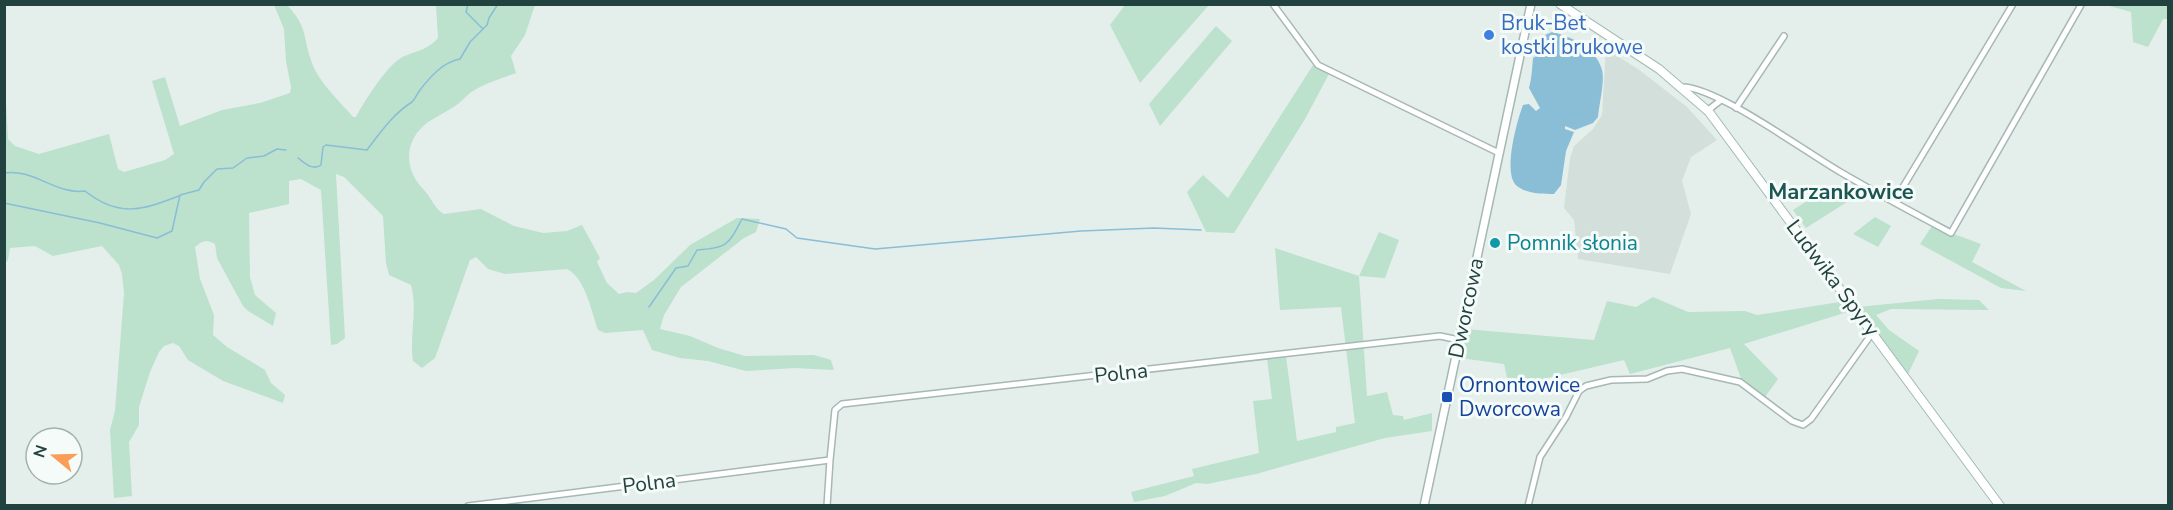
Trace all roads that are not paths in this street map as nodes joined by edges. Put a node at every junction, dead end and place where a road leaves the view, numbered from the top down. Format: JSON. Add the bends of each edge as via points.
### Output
{"nodes":[{"id":1,"x":1273,"y":4,"type":"edge"},
{"id":2,"x":1531,"y":4,"type":"edge"},
{"id":3,"x":1560,"y":4,"type":"edge"},
{"id":4,"x":2013,"y":4,"type":"edge"},
{"id":5,"x":2081,"y":5,"type":"edge"},
{"id":6,"x":1784,"y":36,"type":"dead end"},
{"id":7,"x":1680,"y":87,"type":"junction"},
{"id":8,"x":1721,"y":100,"type":"junction"},
{"id":9,"x":1736,"y":108,"type":"junction"},
{"id":10,"x":1707,"y":111,"type":"junction"},
{"id":11,"x":1499,"y":153,"type":"junction"},
{"id":12,"x":1894,"y":202,"type":"junction"},
{"id":13,"x":1873,"y":332,"type":"junction"},
{"id":14,"x":1459,"y":340,"type":"junction"},
{"id":15,"x":830,"y":460,"type":"junction"},
{"id":16,"x":468,"y":506,"type":"edge"},
{"id":17,"x":827,"y":506,"type":"edge"},
{"id":18,"x":1424,"y":506,"type":"edge"},
{"id":19,"x":1528,"y":506,"type":"edge"},
{"id":20,"x":2000,"y":506,"type":"edge"}],
"edges":[{"from":1,"to":11,"type":"street","via":[[1318,65]]},
{"from":2,"to":11,"type":"street","name":"Dworcowa"},
{"from":3,"to":7,"type":"main road","name":"Ludwika Spyry"},
{"from":4,"to":12,"type":"street"},
{"from":5,"to":12,"type":"street","via":[[1951,233]]},
{"from":6,"to":9,"type":"street"},
{"from":7,"to":8,"type":"street","via":[[1696,88]]},
{"from":7,"to":10,"type":"main road","name":"Ludwika Spyry"},
{"from":8,"to":9,"type":"street"},
{"from":8,"to":10,"type":"street"},
{"from":9,"to":12,"type":"street"},
{"from":10,"to":13,"type":"main road","name":"Ludwika Spyry"},
{"from":11,"to":14,"type":"street","name":"Dworcowa"},
{"from":13,"to":19,"type":"street","via":[[1803,425],[1740,382],[1682,369],[1647,379],[1611,380],[1586,386],[1579,391],[1540,457]]},
{"from":13,"to":20,"type":"main road","name":"Ludwika Spyry"},
{"from":14,"to":15,"type":"street","name":"Polna","via":[[1440,336],[842,404],[835,410]]},
{"from":14,"to":18,"type":"street","name":"Dworcowa"},
{"from":15,"to":16,"type":"street","name":"Polna"},
{"from":15,"to":17,"type":"street","name":"Polna"}]}
